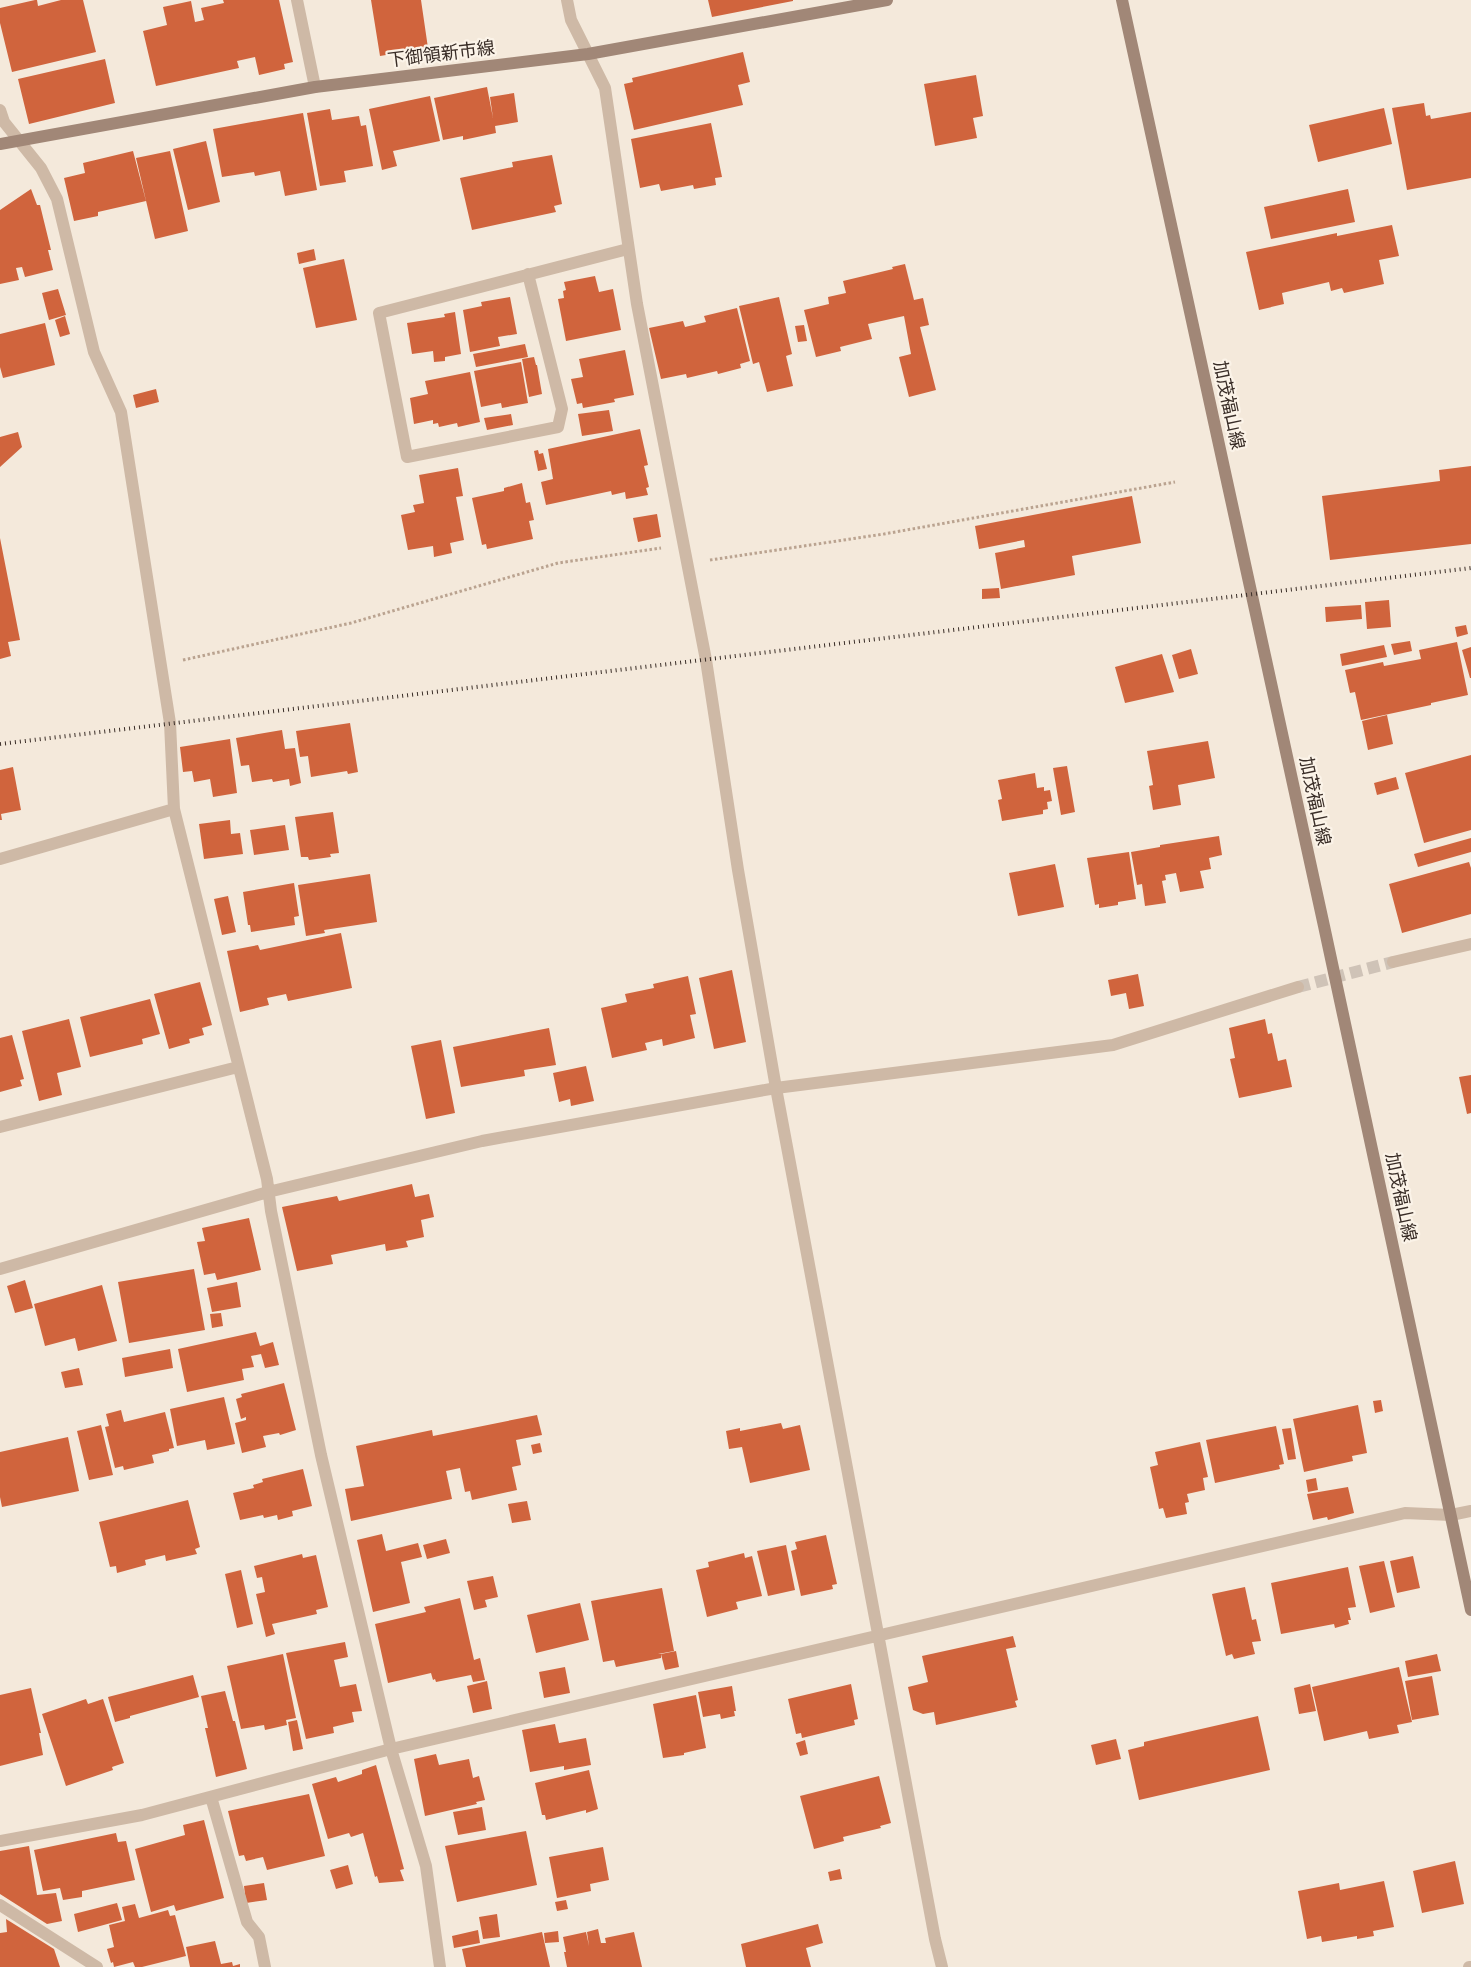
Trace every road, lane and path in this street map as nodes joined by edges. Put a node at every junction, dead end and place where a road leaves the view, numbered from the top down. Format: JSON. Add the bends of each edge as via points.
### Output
{"nodes":[{"id":1,"x":297,"y":0,"type":"edge"},
{"id":2,"x":567,"y":0,"type":"edge"},
{"id":3,"x":887,"y":0,"type":"edge"},
{"id":4,"x":1122,"y":0,"type":"edge"},
{"id":5,"x":588,"y":54,"type":"junction"},
{"id":6,"x":316,"y":87,"type":"junction"},
{"id":7,"x":0,"y":110,"type":"edge"},
{"id":8,"x":17,"y":140,"type":"junction"},
{"id":9,"x":0,"y":144,"type":"edge"},
{"id":10,"x":628,"y":249,"type":"junction"},
{"id":11,"x":528,"y":274,"type":"junction"},
{"id":12,"x":1175,"y":482,"type":"dead end"},
{"id":13,"x":684,"y":545,"type":"junction"},
{"id":14,"x":687,"y":564,"type":"junction"},
{"id":15,"x":161,"y":665,"type":"junction"},
{"id":16,"x":174,"y":809,"type":"junction"},
{"id":17,"x":0,"y":859,"type":"edge"},
{"id":18,"x":1471,"y":944,"type":"edge"},
{"id":19,"x":1393,"y":962,"type":"tunnel mouth"},
{"id":20,"x":1298,"y":987,"type":"tunnel mouth"},
{"id":21,"x":238,"y":1067,"type":"junction"},
{"id":22,"x":776,"y":1088,"type":"junction"},
{"id":23,"x":0,"y":1127,"type":"edge"},
{"id":24,"x":268,"y":1192,"type":"junction"},
{"id":25,"x":0,"y":1269,"type":"edge"},
{"id":26,"x":1471,"y":1511,"type":"edge"},
{"id":27,"x":1451,"y":1515,"type":"junction"},
{"id":28,"x":1471,"y":1610,"type":"edge"},
{"id":29,"x":878,"y":1637,"type":"junction"},
{"id":30,"x":391,"y":1749,"type":"junction"},
{"id":31,"x":211,"y":1797,"type":"junction"},
{"id":32,"x":0,"y":1841,"type":"edge"},
{"id":33,"x":0,"y":1905,"type":"edge"},
{"id":34,"x":97,"y":1967,"type":"edge"},
{"id":35,"x":265,"y":1967,"type":"edge"},
{"id":36,"x":440,"y":1967,"type":"edge"},
{"id":37,"x":942,"y":1967,"type":"edge"}],
"edges":[{"from":1,"to":6,"type":"street"},
{"from":2,"to":5,"type":"street","via":[[572,20]]},
{"from":3,"to":5,"type":"main road","name":"下御領新市線"},
{"from":4,"to":27,"type":"main road","name":"加茂福山線"},
{"from":5,"to":6,"type":"main road","name":"下御領新市線"},
{"from":5,"to":10,"type":"street","via":[[605,88]]},
{"from":6,"to":8,"type":"main road","name":"下御領新市線"},
{"from":7,"to":8,"type":"street"},
{"from":8,"to":9,"type":"main road","name":"下御領新市線"},
{"from":8,"to":15,"type":"street","via":[[41,168],[57,199],[94,352],[121,412]]},
{"from":10,"to":11,"type":"street"},
{"from":10,"to":13,"type":"street"},
{"from":11,"to":11,"type":"street","via":[[562,409],[558,427],[407,457],[379,313]]},
{"from":12,"to":14,"type":"path","via":[[894,532]]},
{"from":13,"to":14,"type":"street"},
{"from":13,"to":15,"type":"path","via":[[558,563],[350,624]]},
{"from":14,"to":22,"type":"street","via":[[706,660]]},
{"from":15,"to":16,"type":"street","via":[[170,723]]},
{"from":16,"to":17,"type":"street"},
{"from":16,"to":21,"type":"street"},
{"from":18,"to":19,"type":"street"},
{"from":20,"to":22,"type":"street","via":[[1113,1045]]},
{"from":21,"to":23,"type":"street"},
{"from":21,"to":24,"type":"street"},
{"from":22,"to":24,"type":"street","via":[[482,1141]]},
{"from":22,"to":29,"type":"street"},
{"from":24,"to":25,"type":"street"},
{"from":24,"to":30,"type":"street","via":[[320,1455]]},
{"from":26,"to":27,"type":"street"},
{"from":27,"to":28,"type":"main road","name":"加茂福山線"},
{"from":27,"to":29,"type":"street","via":[[1405,1513]]},
{"from":29,"to":30,"type":"street"},
{"from":29,"to":37,"type":"street"},
{"from":30,"to":31,"type":"street"},
{"from":30,"to":36,"type":"street","via":[[426,1866]]},
{"from":31,"to":32,"type":"street","via":[[142,1815]]},
{"from":31,"to":35,"type":"street","via":[[247,1922],[259,1937]]},
{"from":33,"to":34,"type":"street"}]}
